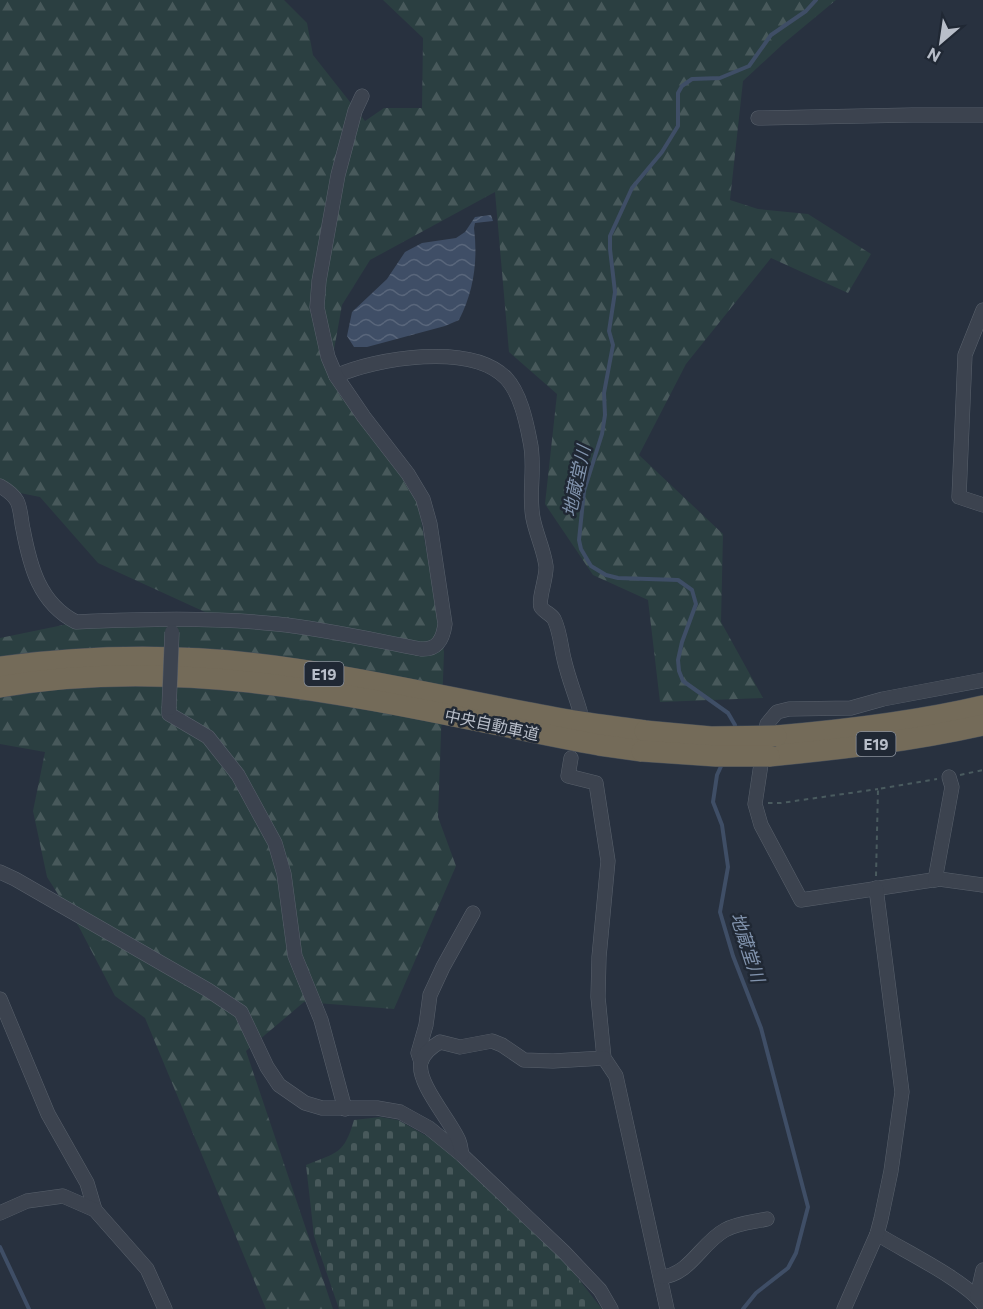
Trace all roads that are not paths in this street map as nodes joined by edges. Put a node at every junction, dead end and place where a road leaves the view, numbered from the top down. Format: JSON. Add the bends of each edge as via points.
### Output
{"nodes":[{"id":1,"x":362,"y":96,"type":"dead end"},
{"id":2,"x":983,"y":115,"type":"edge"},
{"id":3,"x":758,"y":118,"type":"dead end"},
{"id":4,"x":983,"y":310,"type":"edge"},
{"id":5,"x":978,"y":338,"type":"edge"},
{"id":6,"x":336,"y":376,"type":"junction"},
{"id":7,"x":0,"y":486,"type":"edge"},
{"id":8,"x":983,"y":505,"type":"edge"},
{"id":9,"x":172,"y":625,"type":"junction"},
{"id":10,"x":0,"y":668,"type":"edge"},
{"id":11,"x":983,"y":680,"type":"edge"},
{"id":12,"x":0,"y":687,"type":"edge"},
{"id":13,"x":983,"y":706,"type":"edge"},
{"id":14,"x":580,"y":711,"type":"dead end"},
{"id":15,"x":983,"y":725,"type":"edge"},
{"id":16,"x":644,"y":741,"type":"junction"},
{"id":17,"x":571,"y":758,"type":"dead end"},
{"id":18,"x":950,"y":777,"type":"road end"},
{"id":19,"x":0,"y":872,"type":"edge"},
{"id":20,"x":935,"y":880,"type":"junction"},
{"id":21,"x":983,"y":885,"type":"edge"},
{"id":22,"x":876,"y":888,"type":"junction"},
{"id":23,"x":473,"y":913,"type":"dead end"},
{"id":24,"x":0,"y":999,"type":"edge"},
{"id":25,"x":604,"y":1058,"type":"junction"},
{"id":26,"x":421,"y":1062,"type":"junction"},
{"id":27,"x":345,"y":1109,"type":"junction"},
{"id":28,"x":462,"y":1155,"type":"junction"},
{"id":29,"x":94,"y":1210,"type":"junction"},
{"id":30,"x":4,"y":1212,"type":"edge"},
{"id":31,"x":767,"y":1219,"type":"dead end"},
{"id":32,"x":877,"y":1234,"type":"junction"},
{"id":33,"x":983,"y":1270,"type":"edge"},
{"id":34,"x":661,"y":1277,"type":"junction"},
{"id":35,"x":980,"y":1300,"type":"edge"},
{"id":36,"x":165,"y":1309,"type":"edge"},
{"id":37,"x":611,"y":1309,"type":"edge"},
{"id":38,"x":667,"y":1309,"type":"edge"},
{"id":39,"x":844,"y":1309,"type":"edge"}],
"edges":[{"from":1,"to":6,"type":"street","via":[[338,175],[319,281],[317,307]]},
{"from":2,"to":3,"type":"street"},
{"from":4,"to":5,"type":"street"},
{"from":5,"to":8,"type":"street","via":[[965,356],[959,497]]},
{"from":6,"to":9,"type":"street","via":[[423,499],[445,624],[443,638],[435,647],[421,650],[278,624]]},
{"from":6,"to":14,"type":"street","via":[[395,359],[453,356],[497,370],[511,385],[531,441],[533,517],[546,568],[541,607],[554,620]]},
{"from":7,"to":9,"type":"street","via":[[18,502],[36,580],[62,615],[76,622]]},
{"from":9,"to":27,"type":"street","bridge":true,"via":[[170,714],[208,737],[238,775],[275,843],[284,874],[295,956],[321,1020]]},
{"from":10,"to":16,"type":"highway","name":"中央自動車道","number":"E19","via":[[37,662],[136,658],[295,668],[543,716]]},
{"from":11,"to":22,"type":"street","via":[[851,708],[789,709],[777,712],[767,724],[755,804],[761,825],[801,900]]},
{"from":12,"to":16,"type":"highway","name":"中央自動車道","number":"E19","via":[[77,678],[224,679],[302,688],[578,741]]},
{"from":13,"to":16,"type":"highway","name":"中央自動車道","number":"E19","bridge":true,"via":[[868,727],[776,736]]},
{"from":15,"to":16,"type":"highway","name":"中央自動車道","number":"E19","bridge":true,"via":[[855,748],[769,756],[716,756]]},
{"from":17,"to":25,"type":"street","via":[[568,776],[596,783],[606,839],[608,861],[598,997]]},
{"from":18,"to":20,"type":"street","via":[[952,787]]},
{"from":19,"to":27,"type":"street","via":[[241,1012],[279,1085],[305,1103]]},
{"from":20,"to":21,"type":"street"},
{"from":20,"to":22,"type":"street"},
{"from":22,"to":32,"type":"street","via":[[902,1092]]},
{"from":23,"to":26,"type":"street","via":[[430,995],[418,1053]]},
{"from":24,"to":29,"type":"street","via":[[48,1114],[87,1183]]},
{"from":25,"to":26,"type":"street","via":[[524,1060],[492,1041],[460,1047],[440,1042],[431,1047]]},
{"from":25,"to":34,"type":"street","via":[[616,1076]]},
{"from":26,"to":28,"type":"street","via":[[429,1091],[459,1142]]},
{"from":27,"to":28,"type":"street","via":[[400,1112],[429,1128]]},
{"from":28,"to":37,"type":"street","via":[[564,1252],[600,1290]]},
{"from":29,"to":30,"type":"street","via":[[63,1196],[27,1201]]},
{"from":29,"to":36,"type":"street","via":[[147,1269]]},
{"from":31,"to":34,"type":"street","via":[[724,1230],[681,1272]]},
{"from":32,"to":35,"type":"street"},
{"from":32,"to":39,"type":"street"},
{"from":33,"to":35,"type":"street"},
{"from":34,"to":38,"type":"street"}]}
